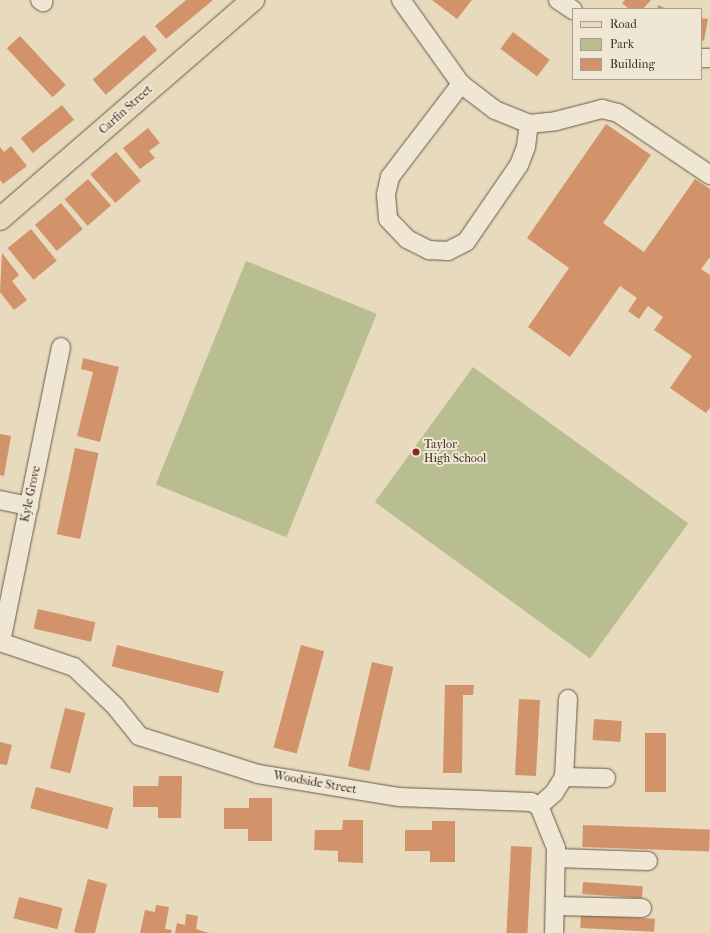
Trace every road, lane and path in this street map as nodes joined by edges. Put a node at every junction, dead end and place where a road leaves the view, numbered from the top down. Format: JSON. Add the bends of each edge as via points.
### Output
{"nodes":[{"id":1,"x":253,"y":0,"type":"edge"},
{"id":2,"x":401,"y":0,"type":"edge"},
{"id":3,"x":461,"y":84,"type":"junction"},
{"id":4,"x":529,"y":124,"type":"junction"},
{"id":5,"x":710,"y":175,"type":"edge"},
{"id":6,"x":0,"y":219,"type":"edge"},
{"id":7,"x":61,"y":347,"type":"dead end"},
{"id":8,"x":0,"y":500,"type":"edge"},
{"id":9,"x":29,"y":506,"type":"junction"},
{"id":10,"x":0,"y":642,"type":"edge"},
{"id":11,"x":568,"y":699,"type":"dead end"},
{"id":12,"x":564,"y":777,"type":"junction"},
{"id":13,"x":606,"y":778,"type":"dead end"},
{"id":14,"x":539,"y":806,"type":"junction"},
{"id":15,"x":556,"y":858,"type":"junction"},
{"id":16,"x":648,"y":861,"type":"dead end"},
{"id":17,"x":555,"y":906,"type":"junction"},
{"id":18,"x":642,"y":908,"type":"dead end"},
{"id":19,"x":554,"y":933,"type":"edge"}],
"edges":[{"from":1,"to":6,"type":"main road","name":"Carfin Street"},
{"from":2,"to":3,"type":"street"},
{"from":3,"to":4,"type":"street","via":[[495,110]]},
{"from":3,"to":4,"type":"street","via":[[390,177],[386,195],[388,218],[407,239],[429,250],[448,251],[466,242],[519,165],[526,146]]},
{"from":4,"to":5,"type":"street","via":[[556,121],[602,109],[618,113]]},
{"from":7,"to":9,"type":"street","name":"Kyle Grove"},
{"from":8,"to":9,"type":"street"},
{"from":9,"to":10,"type":"street","name":"Kyle Grove"},
{"from":10,"to":14,"type":"street","name":"Woodside Street","via":[[74,667],[115,706],[139,736],[258,774],[398,797],[519,801]]},
{"from":11,"to":12,"type":"street"},
{"from":12,"to":13,"type":"street"},
{"from":12,"to":14,"type":"street","via":[[554,793]]},
{"from":14,"to":15,"type":"street","via":[[552,837]]},
{"from":15,"to":16,"type":"street"},
{"from":15,"to":17,"type":"street"},
{"from":17,"to":18,"type":"street"},
{"from":17,"to":19,"type":"street"}]}
